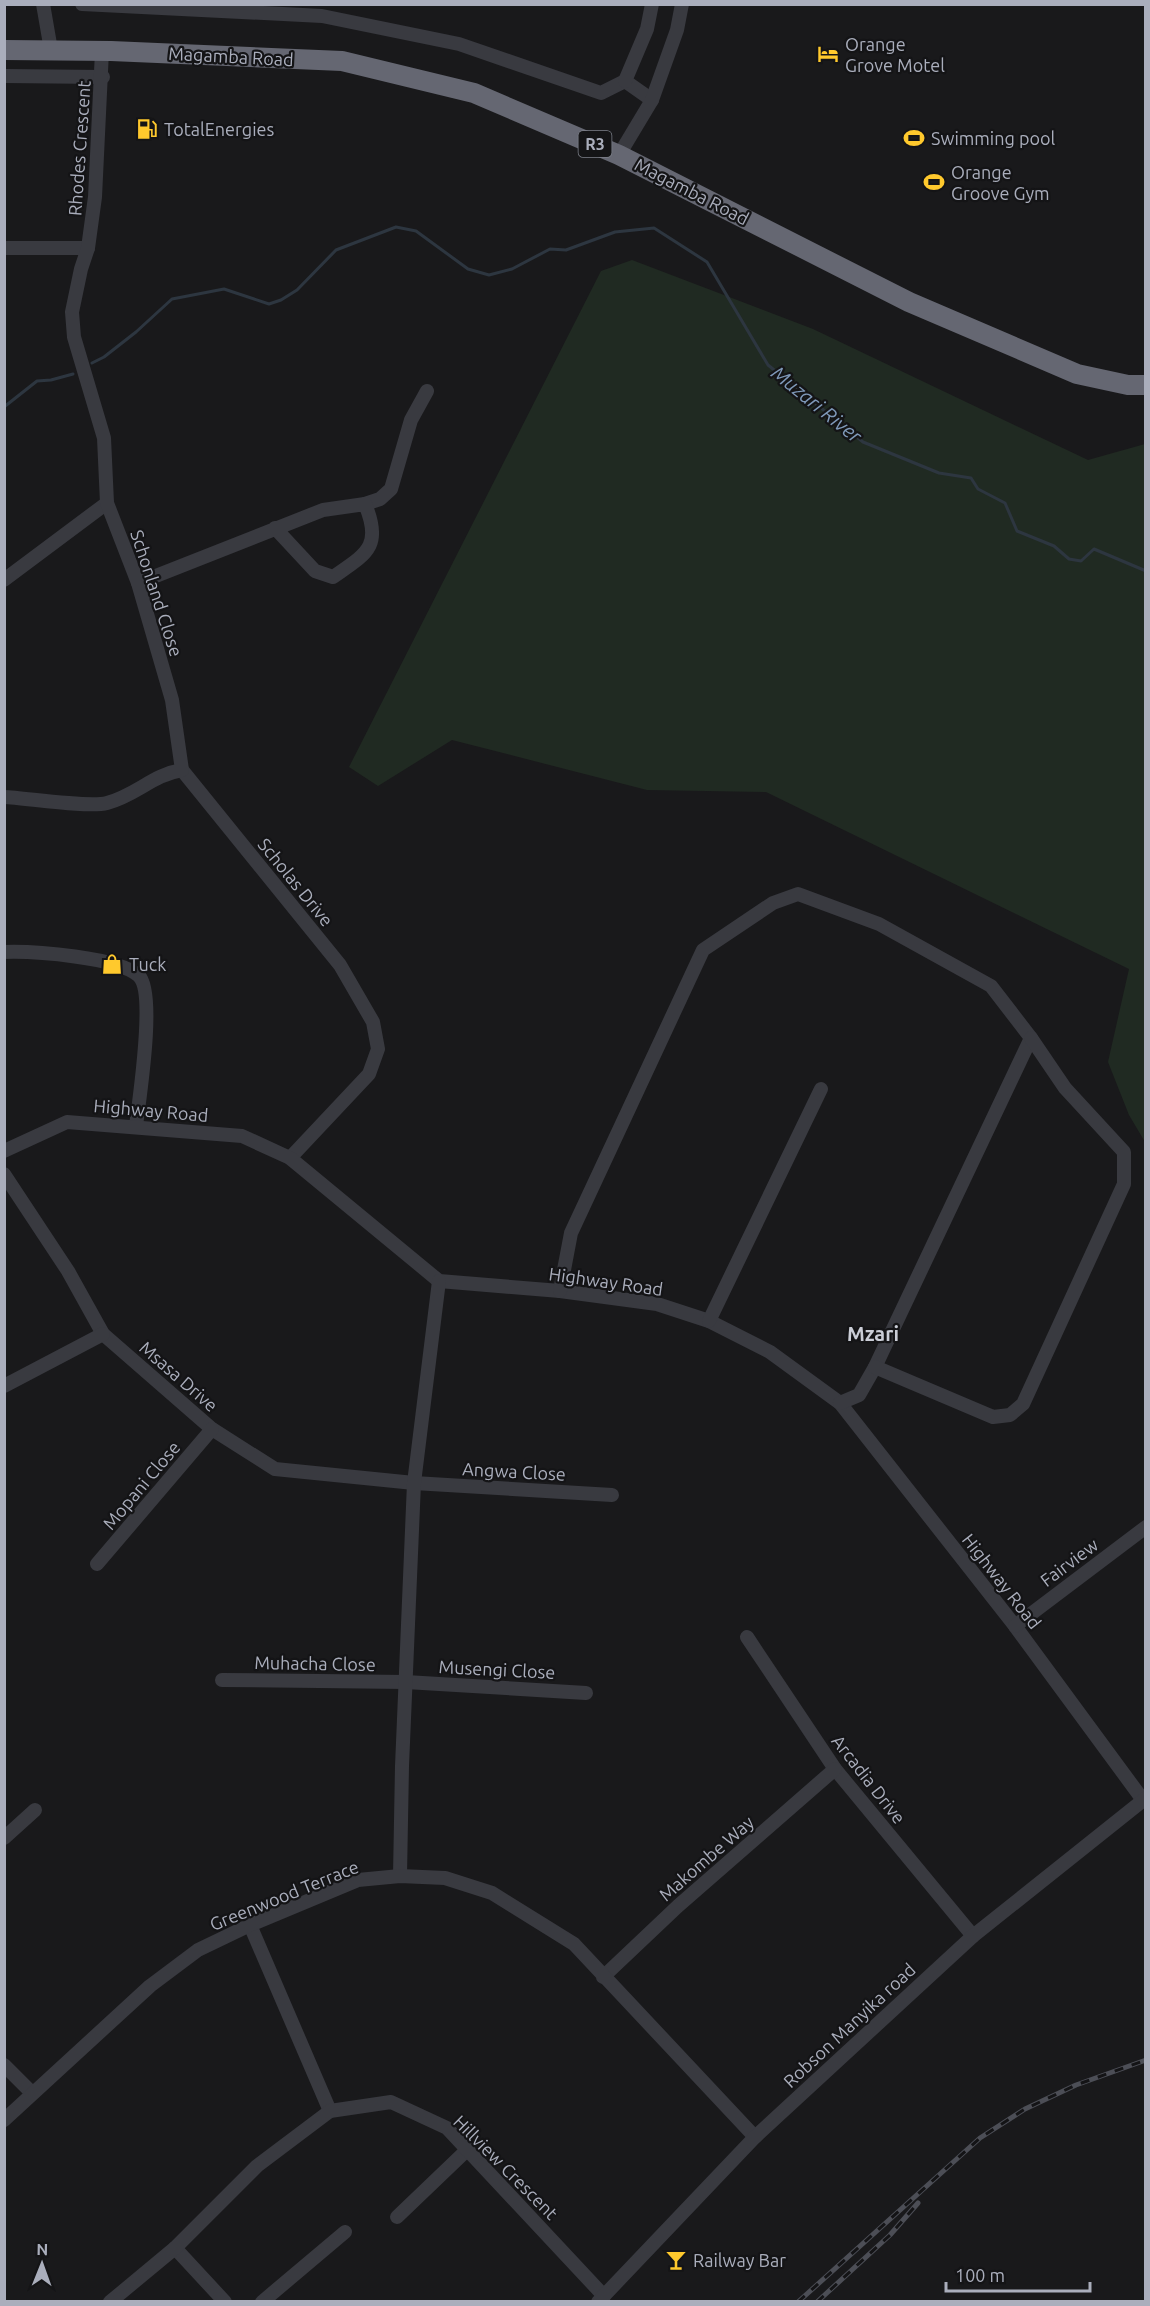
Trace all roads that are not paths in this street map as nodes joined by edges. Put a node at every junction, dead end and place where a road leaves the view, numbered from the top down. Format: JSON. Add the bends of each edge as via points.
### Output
{"nodes":[{"id":1,"x":43,"y":4,"type":"edge"},
{"id":2,"x":82,"y":4,"type":"edge"},
{"id":3,"x":652,"y":4,"type":"edge"},
{"id":4,"x":682,"y":4,"type":"edge"},
{"id":5,"x":4,"y":50,"type":"edge"},
{"id":6,"x":51,"y":50,"type":"junction"},
{"id":7,"x":102,"y":51,"type":"junction"},
{"id":8,"x":4,"y":76,"type":"edge"},
{"id":9,"x":103,"y":77,"type":"junction"},
{"id":10,"x":625,"y":81,"type":"junction"},
{"id":11,"x":652,"y":100,"type":"junction"},
{"id":12,"x":619,"y":155,"type":"junction"},
{"id":13,"x":4,"y":248,"type":"edge"},
{"id":14,"x":88,"y":248,"type":"junction"},
{"id":15,"x":1146,"y":385,"type":"edge"},
{"id":16,"x":427,"y":391,"type":"dead end"},
{"id":17,"x":107,"y":503,"type":"junction"},
{"id":18,"x":365,"y":504,"type":"junction"},
{"id":19,"x":275,"y":528,"type":"junction"},
{"id":20,"x":4,"y":580,"type":"edge"},
{"id":21,"x":138,"y":583,"type":"junction"},
{"id":22,"x":182,"y":770,"type":"junction"},
{"id":23,"x":4,"y":796,"type":"edge"},
{"id":24,"x":4,"y":952,"type":"edge"},
{"id":25,"x":1031,"y":1038,"type":"junction"},
{"id":26,"x":820,"y":1089,"type":"dead end"},
{"id":27,"x":136,"y":1126,"type":"junction"},
{"id":28,"x":4,"y":1151,"type":"edge"},
{"id":29,"x":290,"y":1158,"type":"junction"},
{"id":30,"x":4,"y":1174,"type":"edge"},
{"id":31,"x":439,"y":1281,"type":"junction"},
{"id":32,"x":560,"y":1291,"type":"junction"},
{"id":33,"x":709,"y":1321,"type":"junction"},
{"id":34,"x":103,"y":1334,"type":"junction"},
{"id":35,"x":875,"y":1367,"type":"junction"},
{"id":36,"x":4,"y":1386,"type":"edge"},
{"id":37,"x":840,"y":1403,"type":"junction"},
{"id":38,"x":212,"y":1429,"type":"junction"},
{"id":39,"x":414,"y":1483,"type":"junction"},
{"id":40,"x":612,"y":1495,"type":"dead end"},
{"id":41,"x":1146,"y":1527,"type":"edge"},
{"id":42,"x":97,"y":1564,"type":"dead end"},
{"id":43,"x":1015,"y":1626,"type":"junction"},
{"id":44,"x":747,"y":1637,"type":"dead end"},
{"id":45,"x":222,"y":1680,"type":"dead end"},
{"id":46,"x":406,"y":1682,"type":"junction"},
{"id":47,"x":586,"y":1693,"type":"dead end"},
{"id":48,"x":835,"y":1769,"type":"junction"},
{"id":49,"x":1144,"y":1799,"type":"edge"},
{"id":50,"x":35,"y":1810,"type":"dead end"},
{"id":51,"x":4,"y":1838,"type":"edge"},
{"id":52,"x":400,"y":1875,"type":"junction"},
{"id":53,"x":249,"y":1925,"type":"junction"},
{"id":54,"x":973,"y":1936,"type":"junction"},
{"id":55,"x":603,"y":1977,"type":"junction"},
{"id":56,"x":4,"y":2065,"type":"edge"},
{"id":57,"x":32,"y":2093,"type":"junction"},
{"id":58,"x":330,"y":2111,"type":"junction"},
{"id":59,"x":4,"y":2120,"type":"edge"},
{"id":60,"x":755,"y":2137,"type":"junction"},
{"id":61,"x":468,"y":2149,"type":"junction"},
{"id":62,"x":397,"y":2217,"type":"dead end"},
{"id":63,"x":345,"y":2232,"type":"dead end"},
{"id":64,"x":175,"y":2248,"type":"junction"},
{"id":65,"x":601,"y":2298,"type":"edge"},
{"id":66,"x":110,"y":2301,"type":"edge"},
{"id":67,"x":225,"y":2301,"type":"edge"},
{"id":68,"x":262,"y":2301,"type":"edge"}],
"edges":[{"from":1,"to":6,"type":"street"},
{"from":2,"to":10,"type":"street","via":[[322,16],[459,44],[600,93]]},
{"from":3,"to":10,"type":"street","via":[[647,29]]},
{"from":4,"to":11,"type":"street"},
{"from":5,"to":6,"type":"highway","name":"Magamba Road","number":"R3"},
{"from":6,"to":7,"type":"highway","name":"Magamba Road","number":"R3"},
{"from":7,"to":9,"type":"street","name":"Rhodes Crescent"},
{"from":7,"to":12,"type":"highway","name":"Magamba Road","number":"R3","via":[[342,61],[474,93]]},
{"from":8,"to":9,"type":"street"},
{"from":9,"to":14,"type":"street","name":"Rhodes Crescent"},
{"from":10,"to":11,"type":"street"},
{"from":11,"to":12,"type":"street"},
{"from":12,"to":15,"type":"highway","name":"Magamba Road","number":"R3","via":[[909,302],[1077,374]]},
{"from":13,"to":14,"type":"street"},
{"from":14,"to":17,"type":"street","name":"Schonland Close","via":[[72,312],[74,337],[104,438]]},
{"from":16,"to":18,"type":"street","via":[[411,420],[391,489],[380,499]]},
{"from":17,"to":20,"type":"street"},
{"from":17,"to":21,"type":"street","name":"Schonland Close"},
{"from":18,"to":19,"type":"street","via":[[323,510]]},
{"from":18,"to":19,"type":"street","via":[[374,526],[366,554],[333,577],[315,571]]},
{"from":19,"to":21,"type":"street"},
{"from":21,"to":22,"type":"street","name":"Schonland Close","via":[[172,700]]},
{"from":22,"to":23,"type":"street","via":[[164,773],[130,795],[104,804]]},
{"from":22,"to":29,"type":"street","name":"Scholas Drive","via":[[340,964],[373,1022],[378,1049],[369,1074]]},
{"from":24,"to":27,"type":"street","via":[[102,960],[138,976],[146,990],[147,1023]]},
{"from":25,"to":32,"type":"street","via":[[991,986],[879,924],[798,894],[773,903],[703,950],[572,1233]]},
{"from":25,"to":35,"type":"street"},
{"from":25,"to":35,"type":"street","via":[[1065,1088],[1124,1152],[1124,1184],[1023,1404],[1010,1415],[993,1417]]},
{"from":26,"to":33,"type":"street"},
{"from":27,"to":28,"type":"street","name":"Highway Road","via":[[67,1122]]},
{"from":27,"to":29,"type":"street","name":"Highway Road","via":[[242,1137]]},
{"from":29,"to":31,"type":"street","name":"Highway Road"},
{"from":30,"to":34,"type":"street","name":"Msasa Drive","via":[[68,1271]]},
{"from":31,"to":32,"type":"street","name":"Highway Road"},
{"from":31,"to":39,"type":"street"},
{"from":32,"to":33,"type":"street","name":"Highway Road","via":[[657,1304]]},
{"from":33,"to":37,"type":"street","name":"Highway Road","via":[[770,1352]]},
{"from":34,"to":36,"type":"street"},
{"from":34,"to":38,"type":"street","name":"Msasa Drive"},
{"from":35,"to":37,"type":"street","via":[[859,1395]]},
{"from":37,"to":43,"type":"street","name":"Highway Road"},
{"from":38,"to":39,"type":"street","name":"Msasa Drive","via":[[275,1469]]},
{"from":38,"to":42,"type":"street","name":"Mopani Close"},
{"from":39,"to":40,"type":"street","name":"Angwa Close"},
{"from":39,"to":46,"type":"street"},
{"from":41,"to":43,"type":"street","name":"Fairview"},
{"from":43,"to":49,"type":"street","name":"Highway Road"},
{"from":44,"to":48,"type":"street","name":"Arcadia Drive"},
{"from":45,"to":46,"type":"street","name":"Muhacha Close"},
{"from":46,"to":47,"type":"street","name":"Musengi Close"},
{"from":46,"to":52,"type":"street"},
{"from":48,"to":54,"type":"street","name":"Arcadia Drive"},
{"from":48,"to":55,"type":"street","name":"Makombe Way"},
{"from":49,"to":54,"type":"street","name":"Robson Manyika road"},
{"from":50,"to":51,"type":"street"},
{"from":52,"to":53,"type":"street","name":"Greenwood Terrace","via":[[358,1880]]},
{"from":52,"to":55,"type":"street","name":"Greenwood Terrace","via":[[445,1878],[492,1893],[574,1944]]},
{"from":53,"to":57,"type":"street","name":"Greenwood Terrace","via":[[198,1950],[150,1986]]},
{"from":53,"to":58,"type":"street"},
{"from":54,"to":60,"type":"street","name":"Robson Manyika road"},
{"from":55,"to":60,"type":"street","name":"Greenwood Terrace"},
{"from":56,"to":57,"type":"street"},
{"from":57,"to":59,"type":"street","name":"Greenwood Terrace"},
{"from":58,"to":61,"type":"street","name":"Hillview Crescent","via":[[391,2102],[447,2128]]},
{"from":58,"to":64,"type":"street","name":"Hillview Crescent","via":[[257,2166]]},
{"from":60,"to":65,"type":"street","name":"Robson Manyika road"},
{"from":61,"to":62,"type":"street"},
{"from":61,"to":65,"type":"street","name":"Hillview Crescent"},
{"from":63,"to":68,"type":"street"},
{"from":64,"to":66,"type":"street","name":"Hillview Crescent"},
{"from":64,"to":67,"type":"street"}]}
